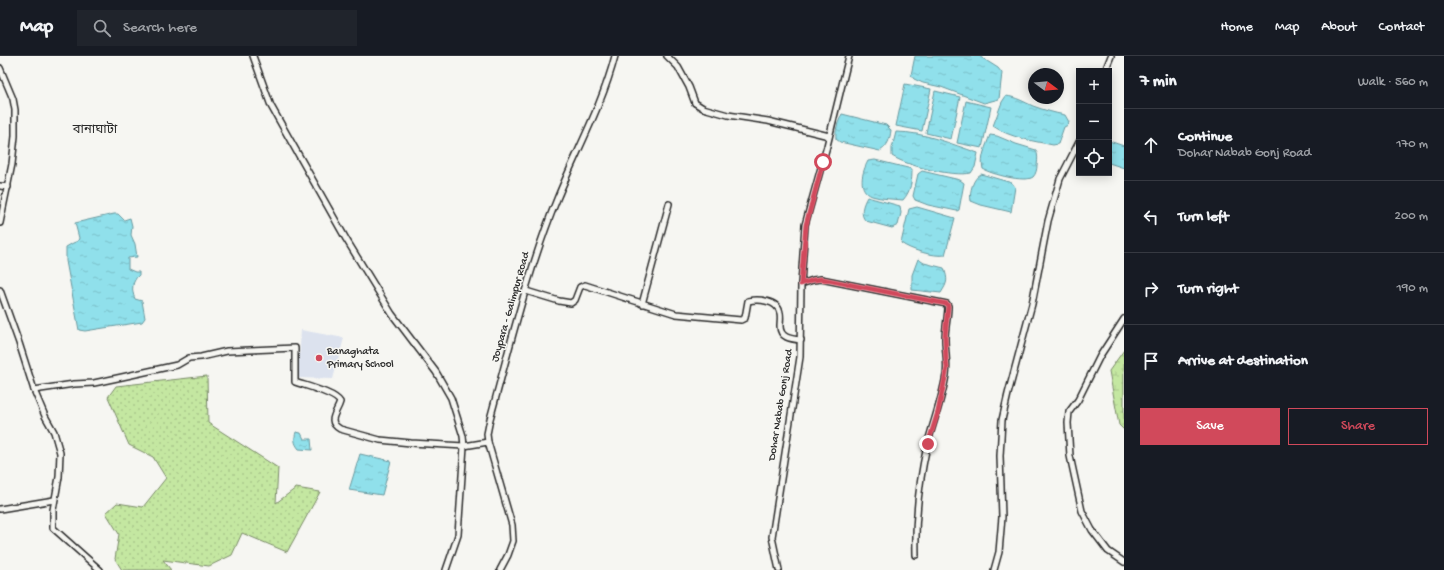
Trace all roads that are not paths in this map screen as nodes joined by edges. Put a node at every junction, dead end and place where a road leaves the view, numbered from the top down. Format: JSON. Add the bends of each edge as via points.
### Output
{"nodes":[{"id":1,"x":252,"y":56,"type":"edge"},
{"id":2,"x":615,"y":56,"type":"edge"},
{"id":3,"x":667,"y":56,"type":"edge"},
{"id":4,"x":849,"y":56,"type":"edge"},
{"id":5,"x":1111,"y":56,"type":"edge"},
{"id":6,"x":0,"y":68,"type":"edge"},
{"id":7,"x":1106,"y":68,"type":"edge"},
{"id":8,"x":828,"y":136,"type":"junction"},
{"id":9,"x":1076,"y":148,"type":"edge"},
{"id":10,"x":0,"y":186,"type":"edge"},
{"id":11,"x":8,"y":187,"type":"junction"},
{"id":12,"x":669,"y":204,"type":"dead end"},
{"id":13,"x":0,"y":223,"type":"edge"},
{"id":14,"x":801,"y":284,"type":"junction"},
{"id":15,"x":0,"y":290,"type":"edge"},
{"id":16,"x":526,"y":291,"type":"junction"},
{"id":17,"x":642,"y":304,"type":"junction"},
{"id":18,"x":1124,"y":318,"type":"edge"},
{"id":19,"x":801,"y":340,"type":"junction"},
{"id":20,"x":34,"y":390,"type":"junction"},
{"id":21,"x":488,"y":442,"type":"junction"},
{"id":22,"x":464,"y":446,"type":"junction"},
{"id":23,"x":54,"y":500,"type":"junction"},
{"id":24,"x":0,"y":509,"type":"edge"},
{"id":25,"x":916,"y":556,"type":"dead end"},
{"id":26,"x":1124,"y":562,"type":"edge"},
{"id":27,"x":100,"y":570,"type":"edge"},
{"id":28,"x":446,"y":570,"type":"edge"},
{"id":29,"x":500,"y":570,"type":"edge"},
{"id":30,"x":779,"y":570,"type":"edge"},
{"id":31,"x":994,"y":570,"type":"edge"}],
"edges":[{"from":1,"to":22,"type":"street","via":[[270,106],[346,239],[392,314],[436,372],[451,398]]},
{"from":2,"to":16,"type":"street","name":"Joypara - Galimpur Road","via":[[585,136],[557,198]]},
{"from":3,"to":8,"type":"street","via":[[678,67],[695,103],[703,108]]},
{"from":4,"to":8,"type":"street","name":"Dohar Nabab Gonj Road"},
{"from":5,"to":7,"type":"street"},
{"from":6,"to":11,"type":"street","via":[[14,99],[15,110],[15,136]]},
{"from":8,"to":14,"type":"street","name":"Dohar Nabab Gonj Road","via":[[806,225]]},
{"from":9,"to":31,"type":"street","via":[[1060,179],[1048,221],[1032,304],[1002,420],[1002,517],[999,552]]},
{"from":10,"to":11,"type":"street"},
{"from":11,"to":13,"type":"street"},
{"from":12,"to":17,"type":"street"},
{"from":14,"to":19,"type":"street","name":"Dohar Nabab Gonj Road"},
{"from":14,"to":25,"type":"street","via":[[822,279],[948,306],[945,337],[947,368],[925,458],[916,524]]},
{"from":15,"to":20,"type":"street"},
{"from":16,"to":17,"type":"street","via":[[571,303],[575,300],[580,287],[585,286]]},
{"from":16,"to":21,"type":"street","name":"Joypara - Galimpur Road","via":[[490,419]]},
{"from":17,"to":19,"type":"street","via":[[676,314],[741,320],[745,318],[748,301],[769,302],[780,312],[782,334],[787,338]]},
{"from":18,"to":26,"type":"street","via":[[1069,412],[1068,423],[1070,456],[1082,511],[1108,551]]},
{"from":19,"to":30,"type":"street","name":"Dohar Nabab Gonj Road","via":[[772,537]]},
{"from":20,"to":22,"type":"street","via":[[115,379],[176,365],[189,358],[227,352],[296,348],[295,382],[339,399],[333,422],[340,429],[380,440]]},
{"from":20,"to":23,"type":"street","via":[[59,447],[60,477]]},
{"from":21,"to":22,"type":"street"},
{"from":21,"to":29,"type":"street","name":"Joypara - Galimpur Road","via":[[512,525],[513,541]]},
{"from":22,"to":28,"type":"street","via":[[458,535]]},
{"from":23,"to":24,"type":"street"},
{"from":23,"to":27,"type":"street","via":[[53,528]]}]}
